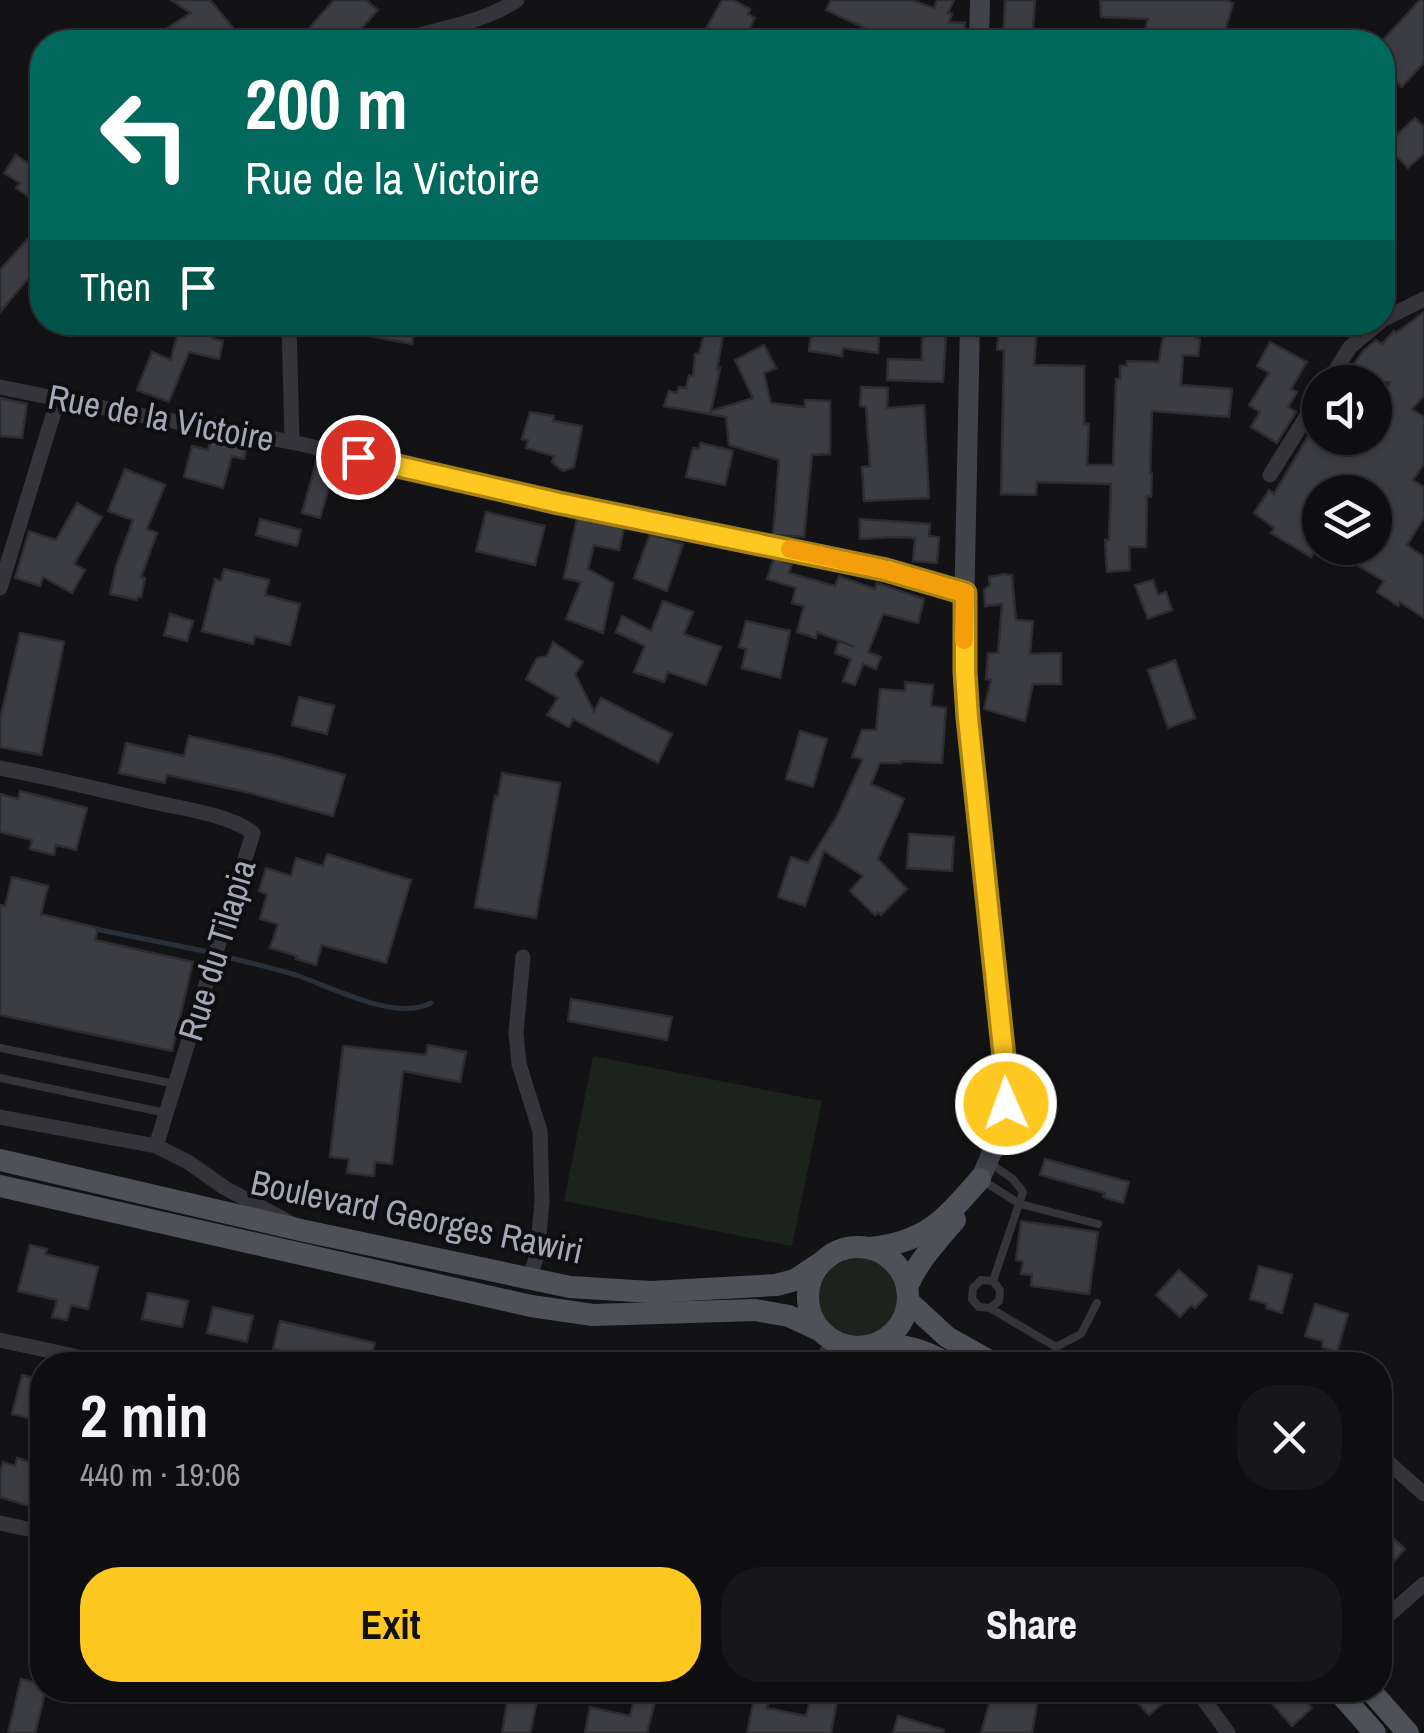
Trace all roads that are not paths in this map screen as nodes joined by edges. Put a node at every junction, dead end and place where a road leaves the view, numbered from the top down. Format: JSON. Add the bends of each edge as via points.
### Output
{"nodes":[{"id":1,"x":518,"y":0,"type":"edge"},
{"id":2,"x":980,"y":0,"type":"edge"},
{"id":3,"x":438,"y":30,"type":"edge"},
{"id":4,"x":979,"y":30,"type":"edge"},
{"id":5,"x":1424,"y":298,"type":"edge"},
{"id":6,"x":1395,"y":314,"type":"edge"},
{"id":7,"x":289,"y":335,"type":"edge"},
{"id":8,"x":970,"y":335,"type":"edge"},
{"id":9,"x":1364,"y":335,"type":"edge"},
{"id":10,"x":1339,"y":365,"type":"edge"},
{"id":11,"x":0,"y":387,"type":"edge"},
{"id":12,"x":58,"y":399,"type":"junction"},
{"id":13,"x":1302,"y":424,"type":"edge"},
{"id":14,"x":292,"y":442,"type":"junction"},
{"id":15,"x":1270,"y":475,"type":"dead end"},
{"id":16,"x":0,"y":588,"type":"edge"},
{"id":17,"x":965,"y":593,"type":"junction"},
{"id":18,"x":0,"y":768,"type":"edge"},
{"id":19,"x":523,"y":957,"type":"dead end"},
{"id":20,"x":0,"y":1048,"type":"edge"},
{"id":21,"x":0,"y":1078,"type":"edge"},
{"id":22,"x":176,"y":1084,"type":"junction"},
{"id":23,"x":166,"y":1112,"type":"junction"},
{"id":24,"x":0,"y":1117,"type":"edge"},
{"id":25,"x":156,"y":1146,"type":"junction"},
{"id":26,"x":0,"y":1160,"type":"edge"},
{"id":27,"x":984,"y":1171,"type":"junction"},
{"id":28,"x":0,"y":1186,"type":"edge"},
{"id":29,"x":1020,"y":1204,"type":"junction"},
{"id":30,"x":1098,"y":1224,"type":"dead end"},
{"id":31,"x":305,"y":1232,"type":"junction"},
{"id":32,"x":870,"y":1248,"type":"junction"},
{"id":33,"x":819,"y":1264,"type":"junction"},
{"id":34,"x":528,"y":1280,"type":"junction"},
{"id":35,"x":992,"y":1281,"type":"junction"},
{"id":36,"x":908,"y":1294,"type":"junction"},
{"id":37,"x":1097,"y":1303,"type":"dead end"},
{"id":38,"x":990,"y":1308,"type":"junction"},
{"id":39,"x":826,"y":1335,"type":"junction"},
{"id":40,"x":0,"y":1340,"type":"edge"},
{"id":41,"x":876,"y":1344,"type":"junction"},
{"id":42,"x":56,"y":1352,"type":"edge"},
{"id":43,"x":823,"y":1352,"type":"edge"},
{"id":44,"x":926,"y":1352,"type":"edge"},
{"id":45,"x":974,"y":1352,"type":"edge"},
{"id":46,"x":1392,"y":1466,"type":"edge"},
{"id":47,"x":1424,"y":1494,"type":"edge"},
{"id":48,"x":0,"y":1523,"type":"edge"},
{"id":49,"x":30,"y":1529,"type":"edge"},
{"id":50,"x":1424,"y":1584,"type":"edge"},
{"id":51,"x":1392,"y":1612,"type":"edge"},
{"id":52,"x":1206,"y":1702,"type":"edge"},
{"id":53,"x":1348,"y":1702,"type":"edge"},
{"id":54,"x":1381,"y":1702,"type":"edge"},
{"id":55,"x":1228,"y":1733,"type":"edge"},
{"id":56,"x":1375,"y":1733,"type":"edge"},
{"id":57,"x":1408,"y":1733,"type":"edge"}],
"edges":[{"from":1,"to":3,"type":"street"},
{"from":2,"to":4,"type":"street"},
{"from":5,"to":6,"type":"street"},
{"from":7,"to":14,"type":"street"},
{"from":8,"to":17,"type":"street"},
{"from":9,"to":10,"type":"street"},
{"from":11,"to":12,"type":"street","name":"Rue de la Victoire"},
{"from":12,"to":14,"type":"street","name":"Rue de la Victoire"},
{"from":12,"to":16,"type":"street"},
{"from":13,"to":15,"type":"street"},
{"from":14,"to":17,"type":"street","name":"Rue de la Victoire","via":[[886,570]]},
{"from":17,"to":27,"type":"street","via":[[966,704],[1006,1076],[1002,1124]]},
{"from":18,"to":22,"type":"street","name":"Rue du Tilapia","via":[[196,812],[253,834]]},
{"from":19,"to":34,"type":"street","via":[[516,1033],[540,1130],[542,1201]]},
{"from":20,"to":22,"type":"lane"},
{"from":21,"to":23,"type":"lane"},
{"from":22,"to":23,"type":"street","name":"Rue du Tilapia"},
{"from":23,"to":25,"type":"street","name":"Rue du Tilapia"},
{"from":24,"to":25,"type":"street"},
{"from":25,"to":31,"type":"street"},
{"from":26,"to":31,"type":"main road","name":"Boulevard Georges Rawiri"},
{"from":27,"to":29,"type":"lane"},
{"from":27,"to":29,"type":"lane","via":[[1013,1179],[1023,1192]]},
{"from":27,"to":32,"type":"main road","via":[[954,1209],[922,1234]]},
{"from":27,"to":36,"type":"main road","via":[[970,1202],[913,1273]]},
{"from":28,"to":39,"type":"main road","name":"Boulevard Georges Rawiri","via":[[531,1306],[593,1315],[755,1310],[789,1316]]},
{"from":29,"to":30,"type":"lane"},
{"from":29,"to":35,"type":"lane"},
{"from":31,"to":34,"type":"main road","name":"Boulevard Georges Rawiri"},
{"from":32,"to":33,"type":"main road","via":[[843,1249]]},
{"from":32,"to":36,"type":"main road","via":[[894,1262]]},
{"from":33,"to":34,"type":"main road","name":"Boulevard Georges Rawiri","via":[[776,1285],[726,1288],[617,1291]]},
{"from":33,"to":39,"type":"main road","via":[[807,1297]]},
{"from":35,"to":38,"type":"lane","via":[[1000,1290]]},
{"from":35,"to":38,"type":"lane","via":[[973,1288],[972,1299]]},
{"from":36,"to":41,"type":"main road","via":[[898,1327]]},
{"from":36,"to":45,"type":"main road","via":[[947,1337]]},
{"from":37,"to":38,"type":"lane","via":[[1081,1334],[1056,1347]]},
{"from":39,"to":41,"type":"main road","via":[[846,1346]]},
{"from":39,"to":43,"type":"street"},
{"from":40,"to":42,"type":"street"},
{"from":41,"to":44,"type":"main road"},
{"from":46,"to":47,"type":"street"},
{"from":48,"to":49,"type":"street"},
{"from":50,"to":51,"type":"street"},
{"from":52,"to":55,"type":"street"},
{"from":53,"to":56,"type":"main road"},
{"from":54,"to":57,"type":"main road"}]}
